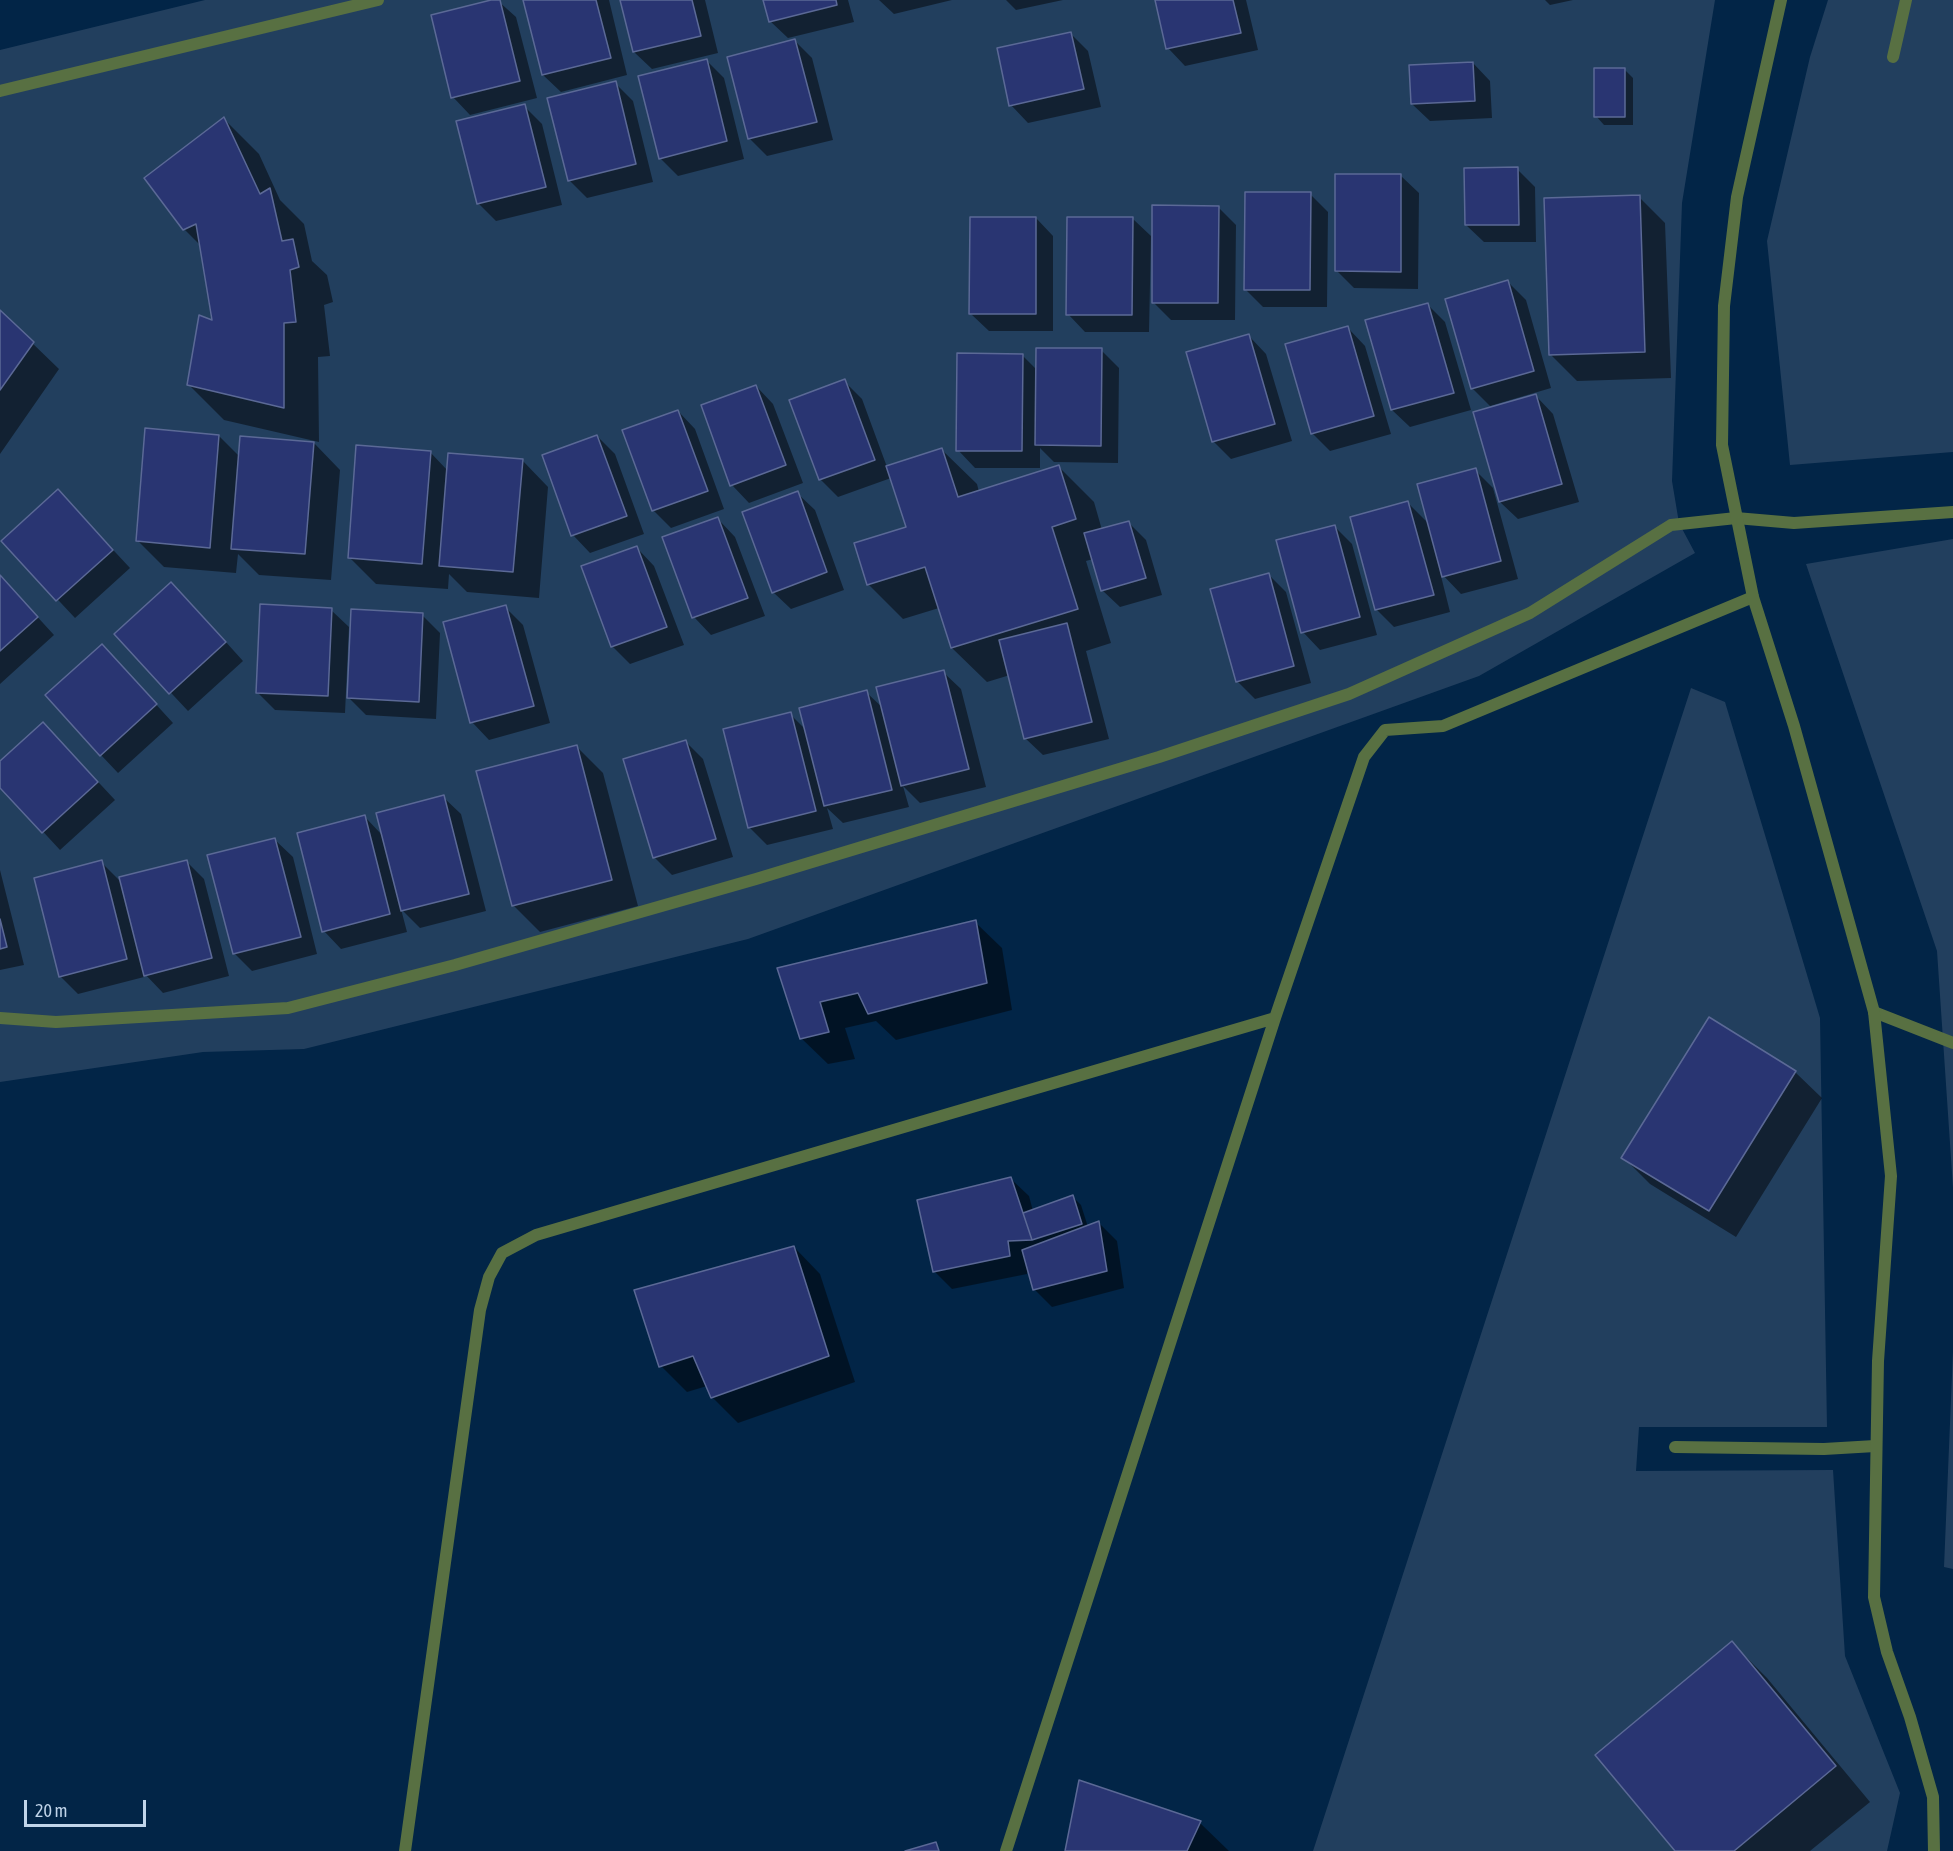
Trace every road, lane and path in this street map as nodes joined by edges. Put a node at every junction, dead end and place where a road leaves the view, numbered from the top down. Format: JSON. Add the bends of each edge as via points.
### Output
{"nodes":[{"id":1,"x":378,"y":0,"type":"edge"},
{"id":2,"x":1780,"y":0,"type":"edge"},
{"id":3,"x":1906,"y":0,"type":"edge"},
{"id":4,"x":1893,"y":57,"type":"dead end"},
{"id":5,"x":0,"y":91,"type":"edge"},
{"id":6,"x":1953,"y":512,"type":"edge"},
{"id":7,"x":1736,"y":518,"type":"junction"},
{"id":8,"x":1754,"y":597,"type":"junction"},
{"id":9,"x":1874,"y":1012,"type":"junction"},
{"id":10,"x":0,"y":1018,"type":"edge"},
{"id":11,"x":1275,"y":1018,"type":"junction"},
{"id":12,"x":1953,"y":1043,"type":"edge"},
{"id":13,"x":1875,"y":1446,"type":"junction"},
{"id":14,"x":1675,"y":1447,"type":"dead end"},
{"id":15,"x":405,"y":1851,"type":"edge"},
{"id":16,"x":1006,"y":1851,"type":"edge"},
{"id":17,"x":1934,"y":1851,"type":"edge"}],
"edges":[{"from":1,"to":5,"type":"street"},
{"from":2,"to":7,"type":"street","via":[[1737,197],[1724,306],[1722,445]]},
{"from":3,"to":4,"type":"street"},
{"from":6,"to":7,"type":"street","via":[[1794,523]]},
{"from":7,"to":8,"type":"street"},
{"from":7,"to":10,"type":"street","via":[[1671,525],[1530,613],[1348,694],[1159,757],[756,879],[288,1008],[56,1022]]},
{"from":8,"to":9,"type":"street"},
{"from":8,"to":11,"type":"street","via":[[1443,726],[1385,730],[1364,757]]},
{"from":9,"to":12,"type":"street"},
{"from":9,"to":13,"type":"street","via":[[1892,1176],[1883,1270]]},
{"from":11,"to":15,"type":"street","via":[[536,1235],[502,1253],[489,1277],[480,1310]]},
{"from":11,"to":16,"type":"street"},
{"from":13,"to":14,"type":"street"},
{"from":13,"to":17,"type":"street","via":[[1874,1597],[1887,1652],[1934,1797]]}]}
